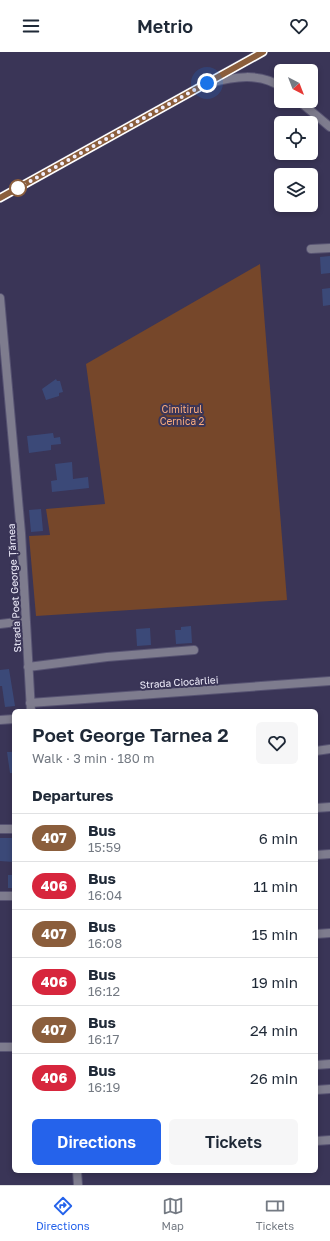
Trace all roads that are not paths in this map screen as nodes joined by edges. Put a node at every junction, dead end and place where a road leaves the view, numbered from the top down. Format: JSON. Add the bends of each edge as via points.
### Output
{"nodes":[{"id":1,"x":263,"y":52,"type":"edge"},
{"id":2,"x":207,"y":83,"type":"junction"},
{"id":3,"x":274,"y":84,"type":"edge"},
{"id":4,"x":308,"y":108,"type":"edge"},
{"id":5,"x":330,"y":126,"type":"edge"},
{"id":6,"x":0,"y":198,"type":"edge"},
{"id":7,"x":330,"y":248,"type":"edge"},
{"id":8,"x":311,"y":249,"type":"dead end"},
{"id":9,"x":0,"y":298,"type":"edge"},
{"id":10,"x":25,"y":621,"type":"junction"},
{"id":11,"x":0,"y":624,"type":"edge"},
{"id":12,"x":194,"y":650,"type":"dead end"},
{"id":13,"x":28,"y":667,"type":"junction"},
{"id":14,"x":330,"y":681,"type":"edge"},
{"id":15,"x":30,"y":707,"type":"edge"},
{"id":16,"x":12,"y":719,"type":"edge"},
{"id":17,"x":0,"y":720,"type":"edge"},
{"id":18,"x":330,"y":750,"type":"edge"},
{"id":19,"x":318,"y":751,"type":"edge"},
{"id":20,"x":330,"y":807,"type":"edge"},
{"id":21,"x":318,"y":808,"type":"edge"},
{"id":22,"x":0,"y":829,"type":"edge"},
{"id":23,"x":12,"y":829,"type":"edge"},
{"id":24,"x":330,"y":854,"type":"edge"},
{"id":25,"x":318,"y":855,"type":"edge"},
{"id":26,"x":0,"y":896,"type":"edge"},
{"id":27,"x":12,"y":896,"type":"edge"},
{"id":28,"x":330,"y":933,"type":"edge"},
{"id":29,"x":318,"y":934,"type":"edge"},
{"id":30,"x":0,"y":1047,"type":"edge"},
{"id":31,"x":12,"y":1047,"type":"edge"},
{"id":32,"x":330,"y":1064,"type":"edge"},
{"id":33,"x":318,"y":1065,"type":"edge"},
{"id":34,"x":330,"y":1089,"type":"edge"},
{"id":35,"x":318,"y":1090,"type":"edge"},
{"id":36,"x":330,"y":1140,"type":"edge"},
{"id":37,"x":318,"y":1141,"type":"edge"},
{"id":38,"x":77,"y":1173,"type":"edge"},
{"id":39,"x":78,"y":1185,"type":"edge"}],
"edges":[{"from":1,"to":2,"type":"main road"},
{"from":2,"to":3,"type":"street","via":[[250,78],[264,79]]},
{"from":2,"to":6,"type":"main road"},
{"from":4,"to":5,"type":"street"},
{"from":7,"to":8,"type":"street"},
{"from":9,"to":10,"type":"street","name":"Strada Poet George Țărnea","via":[[19,506]]},
{"from":10,"to":11,"type":"street"},
{"from":10,"to":13,"type":"street","name":"Strada Poet George Țărnea"},
{"from":12,"to":13,"type":"street","via":[[106,657]]},
{"from":13,"to":15,"type":"street","name":"Strada Poet George Țărnea"},
{"from":14,"to":15,"type":"street","name":"Strada Ciocârliei"},
{"from":16,"to":17,"type":"street"},
{"from":18,"to":19,"type":"street"},
{"from":20,"to":21,"type":"street"},
{"from":22,"to":23,"type":"street"},
{"from":24,"to":25,"type":"street"},
{"from":26,"to":27,"type":"street"},
{"from":28,"to":29,"type":"street"},
{"from":30,"to":31,"type":"street"},
{"from":32,"to":33,"type":"street"},
{"from":34,"to":35,"type":"street"},
{"from":36,"to":37,"type":"street"},
{"from":38,"to":39,"type":"street"}]}
